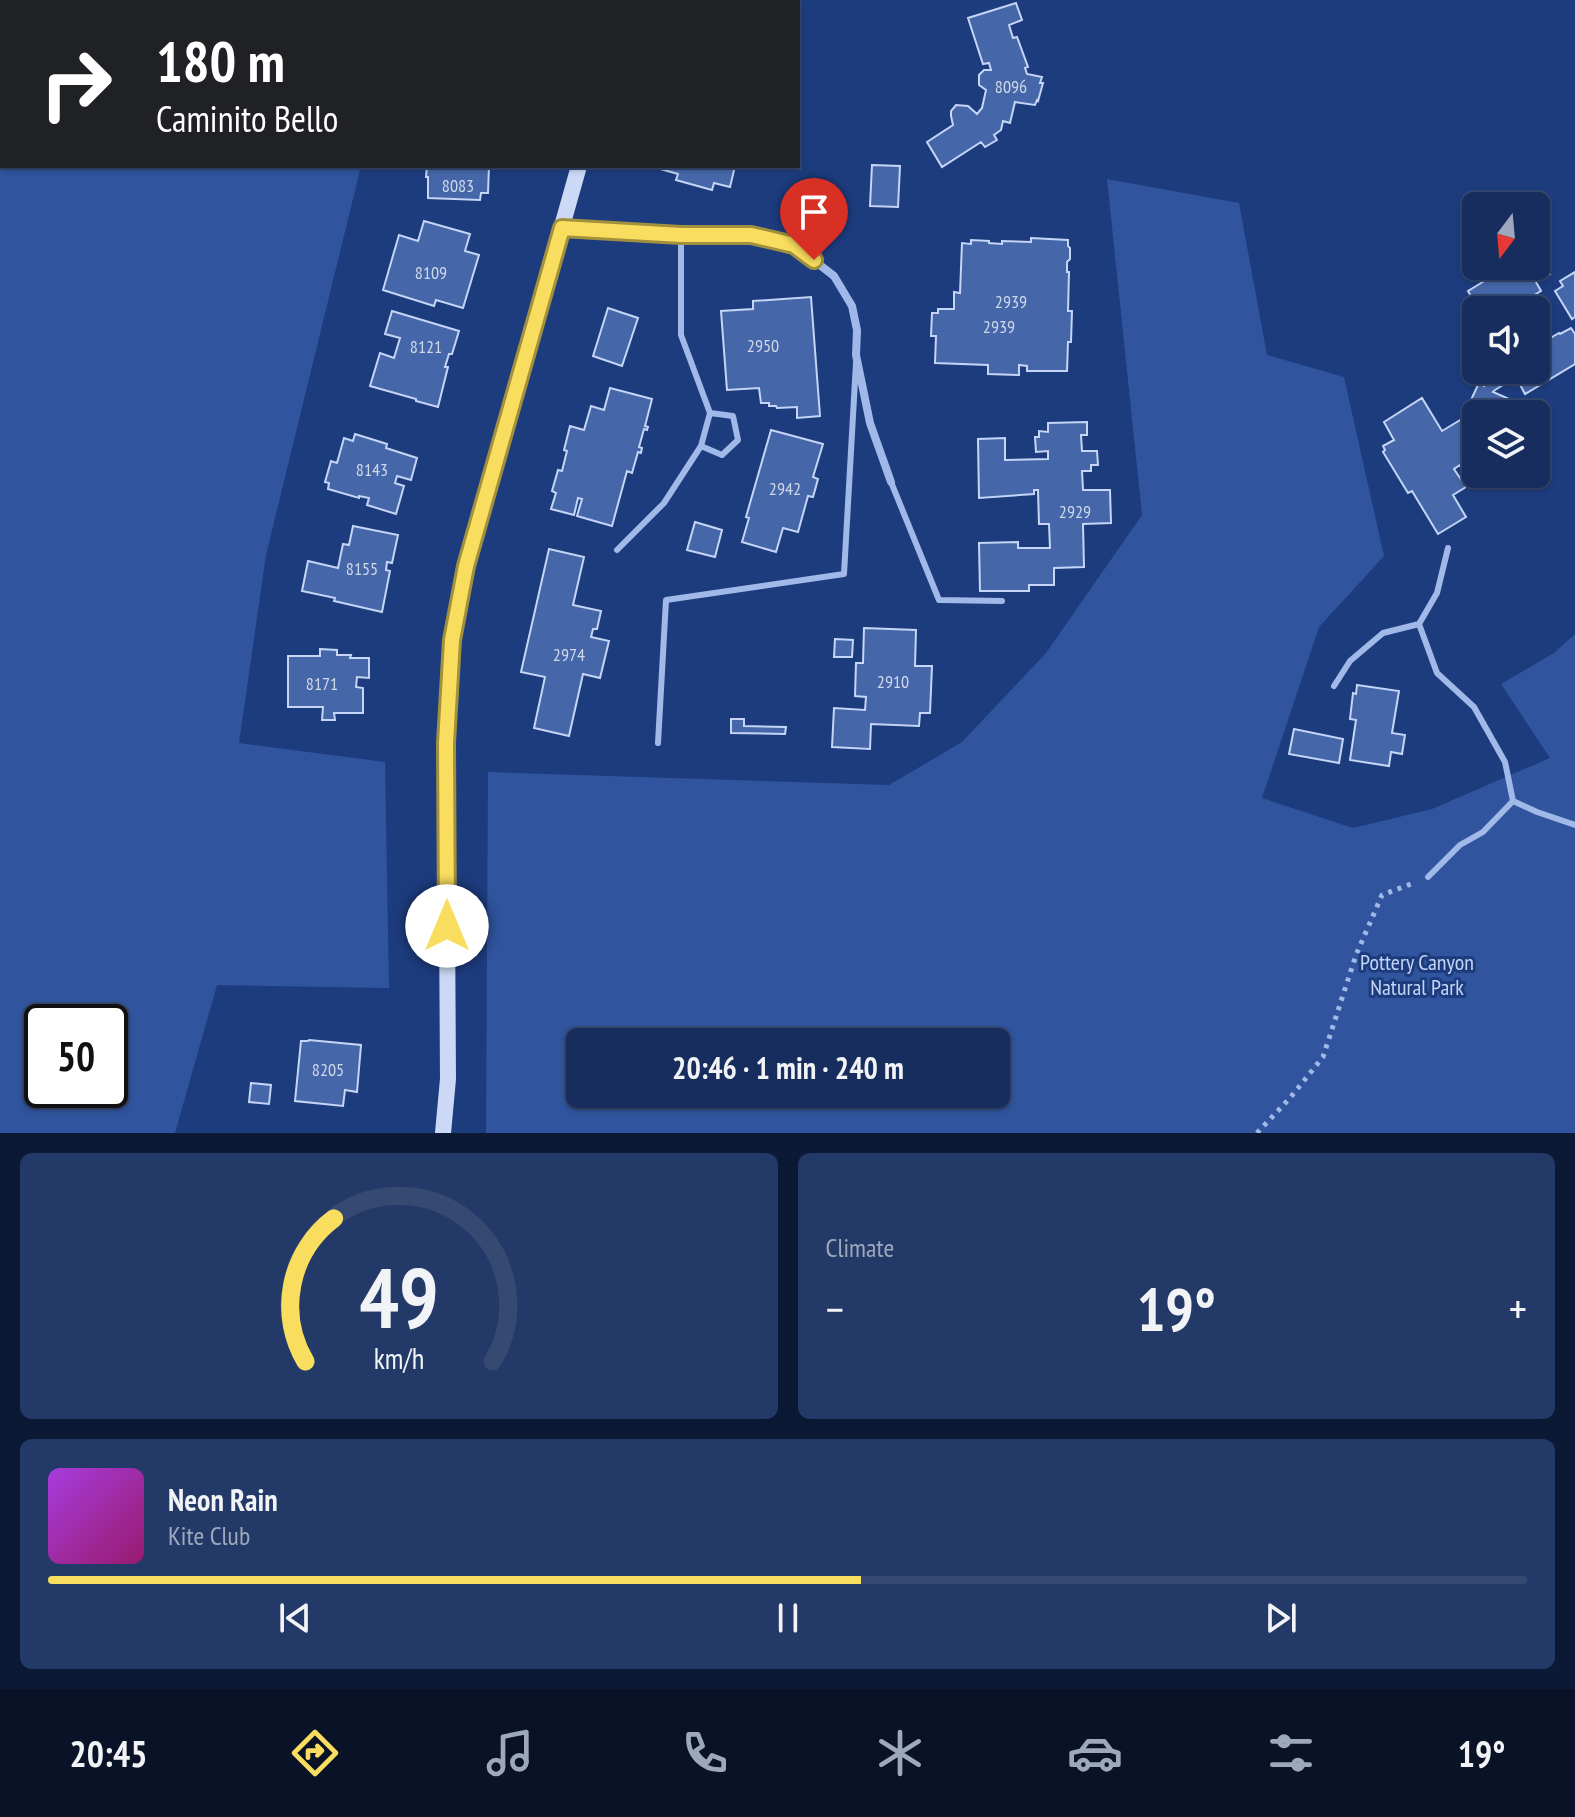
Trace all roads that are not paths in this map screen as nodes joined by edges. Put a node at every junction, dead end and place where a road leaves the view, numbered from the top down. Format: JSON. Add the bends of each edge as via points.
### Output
{"nodes":[{"id":1,"x":578,"y":168,"type":"edge"},
{"id":2,"x":562,"y":228,"type":"junction"},
{"id":3,"x":681,"y":235,"type":"junction"},
{"id":4,"x":856,"y":355,"type":"junction"},
{"id":5,"x":710,"y":413,"type":"junction"},
{"id":6,"x":701,"y":446,"type":"junction"},
{"id":7,"x":891,"y":482,"type":"joint"},
{"id":8,"x":1448,"y":548,"type":"dead end"},
{"id":9,"x":617,"y":550,"type":"dead end"},
{"id":10,"x":1002,"y":601,"type":"dead end"},
{"id":11,"x":1419,"y":624,"type":"junction"},
{"id":12,"x":1334,"y":686,"type":"dead end"},
{"id":13,"x":658,"y":743,"type":"dead end"},
{"id":14,"x":1513,"y":801,"type":"junction"},
{"id":15,"x":1575,"y":825,"type":"edge"},
{"id":16,"x":1428,"y":877,"type":"road end"},
{"id":17,"x":443,"y":1133,"type":"edge"}],
"edges":[{"from":1,"to":2,"type":"main road"},
{"from":2,"to":3,"type":"street"},
{"from":2,"to":17,"type":"main road","via":[[466,566],[452,640],[446,743],[448,1079]]},
{"from":3,"to":4,"type":"street","via":[[751,235],[794,245],[834,276],[852,306]]},
{"from":3,"to":5,"type":"lane","via":[[681,335]]},
{"from":4,"to":7,"type":"street","via":[[870,423]]},
{"from":4,"to":13,"type":"lane","via":[[844,574],[666,600]]},
{"from":5,"to":6,"type":"lane"},
{"from":5,"to":6,"type":"lane","via":[[733,416],[738,440],[722,455]]},
{"from":6,"to":9,"type":"lane","via":[[664,503]]},
{"from":7,"to":10,"type":"lane","via":[[939,600]]},
{"from":8,"to":11,"type":"lane","via":[[1437,593]]},
{"from":11,"to":12,"type":"lane","via":[[1383,633],[1350,661]]},
{"from":11,"to":14,"type":"lane","via":[[1437,673],[1474,707],[1505,762]]},
{"from":14,"to":15,"type":"lane"},
{"from":14,"to":16,"type":"lane"}]}
